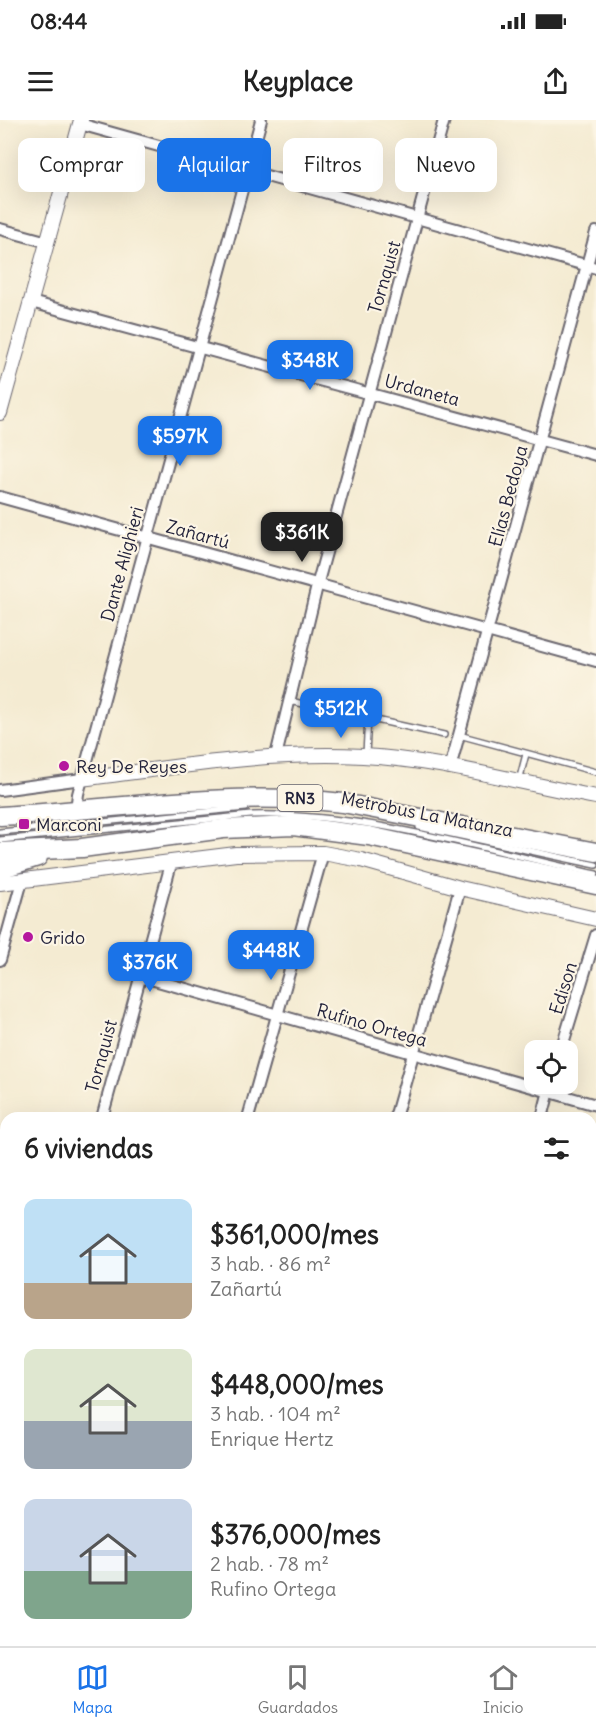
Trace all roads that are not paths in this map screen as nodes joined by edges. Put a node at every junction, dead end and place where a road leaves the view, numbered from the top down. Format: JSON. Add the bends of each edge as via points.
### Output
{"nodes":[{"id":1,"x":261,"y":120,"type":"edge"},
{"id":2,"x":444,"y":120,"type":"edge"},
{"id":3,"x":80,"y":122,"type":"edge"},
{"id":4,"x":256,"y":138,"type":"edge"},
{"id":5,"x":157,"y":145,"type":"edge"},
{"id":6,"x":271,"y":179,"type":"edge"},
{"id":7,"x":241,"y":192,"type":"edge"},
{"id":8,"x":417,"y":220,"type":"junction"},
{"id":9,"x":0,"y":229,"type":"edge"},
{"id":10,"x":596,"y":232,"type":"edge"},
{"id":11,"x":48,"y":242,"type":"junction"},
{"id":12,"x":591,"y":267,"type":"edge"},
{"id":13,"x":31,"y":302,"type":"junction"},
{"id":14,"x":198,"y":346,"type":"junction"},
{"id":15,"x":5,"y":376,"type":"edge"},
{"id":16,"x":369,"y":393,"type":"junction"},
{"id":17,"x":0,"y":413,"type":"edge"},
{"id":18,"x":541,"y":439,"type":"junction"},
{"id":19,"x":596,"y":455,"type":"edge"},
{"id":20,"x":0,"y":497,"type":"edge"},
{"id":21,"x":146,"y":537,"type":"junction"},
{"id":22,"x":318,"y":582,"type":"junction"},
{"id":23,"x":488,"y":632,"type":"junction"},
{"id":24,"x":596,"y":661,"type":"edge"},
{"id":25,"x":288,"y":701,"type":"junction"},
{"id":26,"x":368,"y":717,"type":"junction"},
{"id":27,"x":444,"y":735,"type":"dead end"},
{"id":28,"x":459,"y":735,"type":"junction"},
{"id":29,"x":526,"y":754,"type":"junction"},
{"id":30,"x":276,"y":756,"type":"junction"},
{"id":31,"x":366,"y":756,"type":"junction"},
{"id":32,"x":450,"y":768,"type":"junction"},
{"id":33,"x":596,"y":772,"type":"edge"},
{"id":34,"x":82,"y":779,"type":"junction"},
{"id":35,"x":518,"y":783,"type":"junction"},
{"id":36,"x":0,"y":790,"type":"edge"},
{"id":37,"x":596,"y":797,"type":"edge"},
{"id":38,"x":258,"y":807,"type":"dead end"},
{"id":39,"x":76,"y":810,"type":"junction"},
{"id":40,"x":0,"y":816,"type":"edge"},
{"id":41,"x":372,"y":817,"type":"dead end"},
{"id":42,"x":0,"y":832,"type":"edge"},
{"id":43,"x":0,"y":840,"type":"edge"},
{"id":44,"x":82,"y":848,"type":"junction"},
{"id":45,"x":0,"y":852,"type":"edge"},
{"id":46,"x":596,"y":852,"type":"edge"},
{"id":47,"x":323,"y":854,"type":"junction"},
{"id":48,"x":548,"y":863,"type":"junction"},
{"id":49,"x":171,"y":864,"type":"junction"},
{"id":50,"x":596,"y":865,"type":"edge"},
{"id":51,"x":0,"y":869,"type":"edge"},
{"id":52,"x":22,"y":881,"type":"junction"},
{"id":53,"x":594,"y":881,"type":"edge"},
{"id":54,"x":0,"y":883,"type":"edge"},
{"id":55,"x":460,"y":888,"type":"junction"},
{"id":56,"x":596,"y":919,"type":"edge"},
{"id":57,"x":596,"y":935,"type":"edge"},
{"id":58,"x":0,"y":960,"type":"edge"},
{"id":59,"x":140,"y":976,"type":"junction"},
{"id":60,"x":276,"y":1015,"type":"junction"},
{"id":61,"x":564,"y":1040,"type":"edge"},
{"id":62,"x":412,"y":1054,"type":"junction"},
{"id":63,"x":524,"y":1081,"type":"edge"},
{"id":64,"x":548,"y":1094,"type":"edge"},
{"id":65,"x":568,"y":1094,"type":"edge"},
{"id":66,"x":596,"y":1105,"type":"edge"},
{"id":67,"x":104,"y":1112,"type":"edge"},
{"id":68,"x":250,"y":1112,"type":"edge"},
{"id":69,"x":397,"y":1112,"type":"edge"},
{"id":70,"x":544,"y":1112,"type":"edge"}],
"edges":[{"from":1,"to":4,"type":"street","name":"Dante Alighieri"},
{"from":2,"to":8,"type":"street","name":"Tornquist"},
{"from":3,"to":5,"type":"street"},
{"from":3,"to":11,"type":"street"},
{"from":6,"to":8,"type":"street"},
{"from":7,"to":14,"type":"street","name":"Dante Alighieri"},
{"from":8,"to":12,"type":"street"},
{"from":8,"to":16,"type":"street","name":"Tornquist"},
{"from":9,"to":11,"type":"street"},
{"from":10,"to":12,"type":"street","name":"Elías Bedoya"},
{"from":11,"to":13,"type":"street"},
{"from":12,"to":18,"type":"street","name":"Elías Bedoya"},
{"from":13,"to":14,"type":"street","name":"Urdaneta"},
{"from":13,"to":15,"type":"street"},
{"from":14,"to":16,"type":"street","name":"Urdaneta"},
{"from":14,"to":21,"type":"street","name":"Dante Alighieri"},
{"from":15,"to":17,"type":"street"},
{"from":16,"to":18,"type":"street","name":"Urdaneta"},
{"from":16,"to":22,"type":"street","name":"Tornquist"},
{"from":18,"to":19,"type":"street","name":"Urdaneta"},
{"from":18,"to":23,"type":"street","name":"Elías Bedoya"},
{"from":20,"to":21,"type":"street","name":"Zañartú"},
{"from":21,"to":22,"type":"street","name":"Zañartú"},
{"from":21,"to":34,"type":"street","name":"Dante Alighieri"},
{"from":22,"to":23,"type":"street","name":"Zañartú"},
{"from":22,"to":25,"type":"street","name":"Tornquist"},
{"from":23,"to":24,"type":"street","name":"Zañartú"},
{"from":23,"to":28,"type":"street","name":"Elías Bedoya"},
{"from":25,"to":26,"type":"lane"},
{"from":25,"to":30,"type":"street","name":"Tornquist"},
{"from":26,"to":27,"type":"lane"},
{"from":26,"to":31,"type":"lane"},
{"from":28,"to":29,"type":"lane"},
{"from":28,"to":32,"type":"street","name":"Elías Bedoya"},
{"from":29,"to":33,"type":"lane"},
{"from":29,"to":35,"type":"lane"},
{"from":30,"to":31,"type":"street"},
{"from":30,"to":34,"type":"street"},
{"from":31,"to":32,"type":"street"},
{"from":32,"to":35,"type":"street"},
{"from":34,"to":36,"type":"street"},
{"from":34,"to":39,"type":"street","name":"Dante Alighieri"},
{"from":35,"to":37,"type":"street"},
{"from":38,"to":42,"type":"lane"},
{"from":39,"to":40,"type":"highway","number":"RN3"},
{"from":39,"to":46,"type":"highway","number":"RN3","via":[[233,797],[306,798]]},
{"from":41,"to":50,"type":"lane","name":"Metrobus La Matanza"},
{"from":43,"to":48,"type":"lane","name":"Metrobus La Matanza","via":[[289,814],[371,825]]},
{"from":44,"to":45,"type":"highway","number":"RN3"},
{"from":44,"to":51,"type":"highway"},
{"from":44,"to":53,"type":"highway","number":"RN3","via":[[223,829],[293,826],[369,836]]},
{"from":47,"to":49,"type":"street","via":[[256,852]]},
{"from":47,"to":55,"type":"street","via":[[361,860]]},
{"from":47,"to":60,"type":"street"},
{"from":48,"to":53,"type":"lane","name":"Metrobus La Matanza"},
{"from":48,"to":53,"type":"lane","name":"Metrobus La Matanza"},
{"from":49,"to":52,"type":"street"},
{"from":49,"to":59,"type":"street","name":"Tornquist"},
{"from":52,"to":54,"type":"street"},
{"from":52,"to":58,"type":"street"},
{"from":55,"to":56,"type":"street"},
{"from":55,"to":62,"type":"street"},
{"from":57,"to":61,"type":"street","name":"Edison"},
{"from":59,"to":60,"type":"street","name":"Rufino Ortega"},
{"from":59,"to":67,"type":"street","name":"Tornquist"},
{"from":60,"to":62,"type":"street","name":"Rufino Ortega"},
{"from":60,"to":68,"type":"street"},
{"from":62,"to":63,"type":"street","name":"Rufino Ortega"},
{"from":62,"to":69,"type":"street"},
{"from":64,"to":70,"type":"street"},
{"from":65,"to":66,"type":"street","name":"Rufino Ortega"}]}
